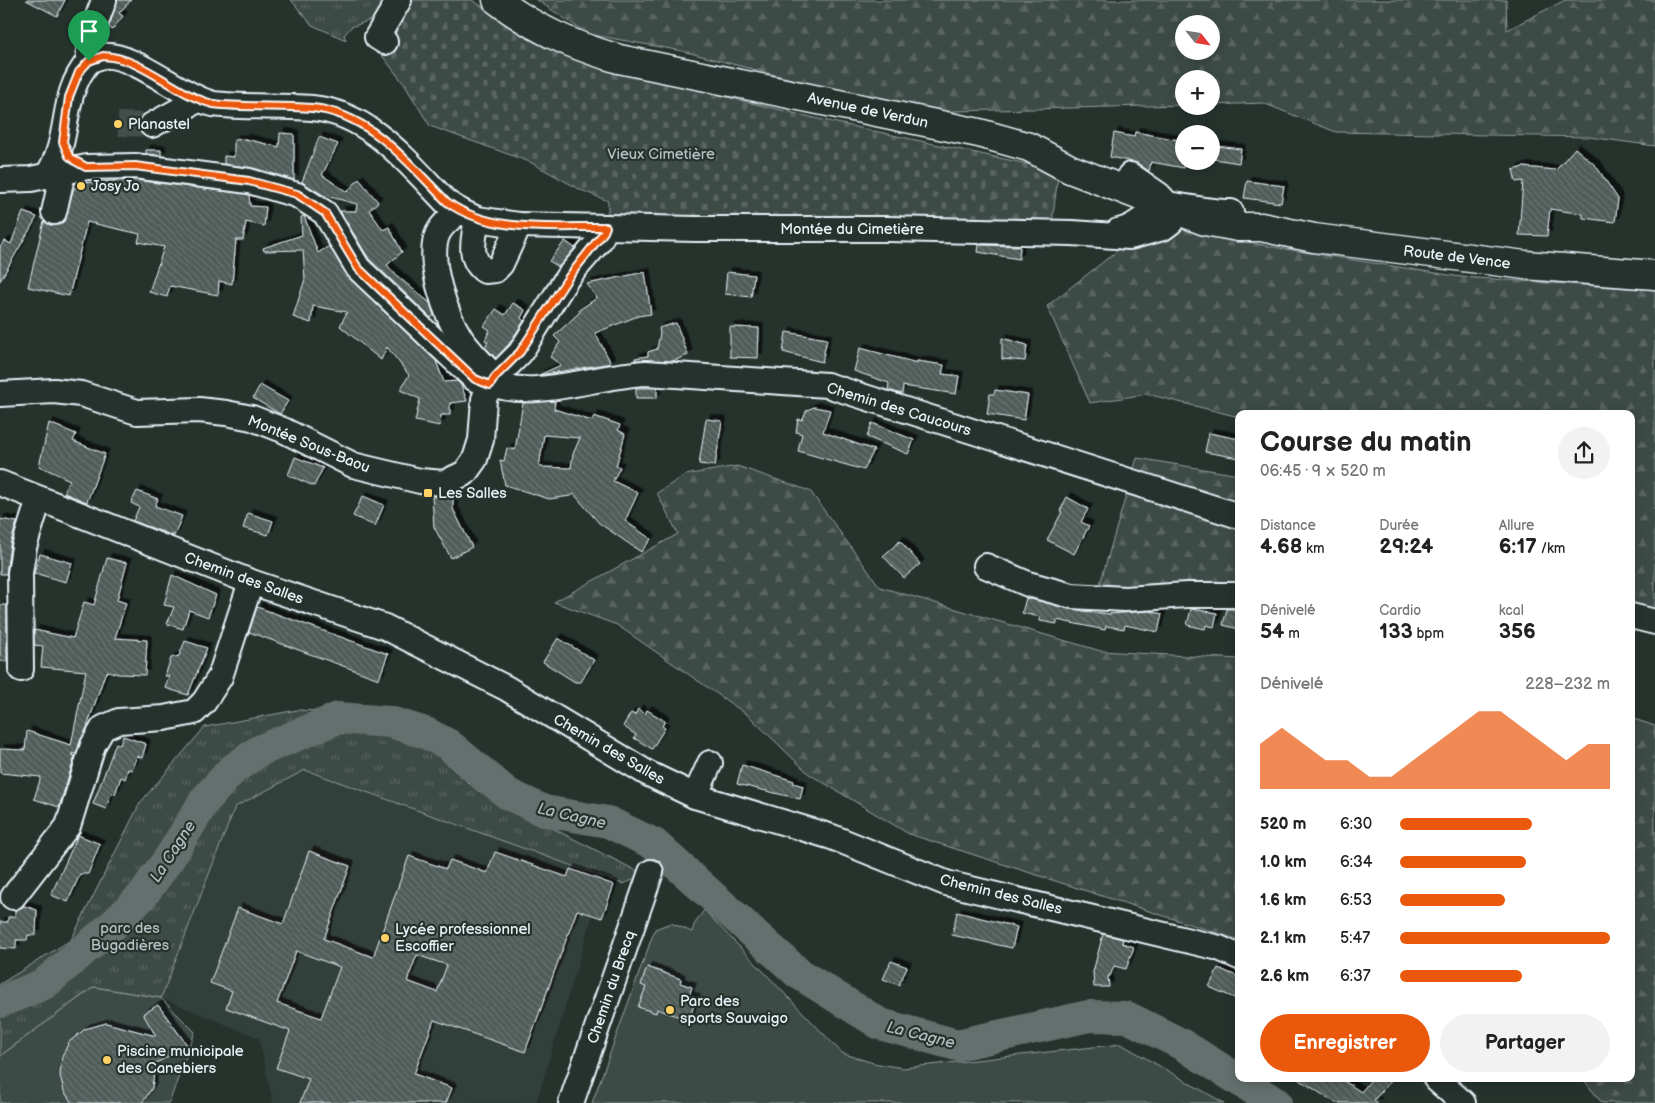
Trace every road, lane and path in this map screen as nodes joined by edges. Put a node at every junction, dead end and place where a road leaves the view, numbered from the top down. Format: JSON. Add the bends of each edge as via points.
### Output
{"nodes":[{"id":1,"x":104,"y":0,"type":"edge"},
{"id":2,"x":399,"y":0,"type":"edge"},
{"id":3,"x":497,"y":0,"type":"edge"},
{"id":4,"x":385,"y":42,"type":"dead end"},
{"id":5,"x":89,"y":61,"type":"junction"},
{"id":6,"x":198,"y":100,"type":"junction"},
{"id":7,"x":152,"y":125,"type":"tunnel mouth"},
{"id":8,"x":63,"y":142,"type":"junction"},
{"id":9,"x":1029,"y":147,"type":"junction"},
{"id":10,"x":86,"y":167,"type":"junction"},
{"id":11,"x":55,"y":174,"type":"junction"},
{"id":12,"x":1130,"y":175,"type":"junction"},
{"id":13,"x":0,"y":180,"type":"edge"},
{"id":14,"x":1166,"y":206,"type":"junction"},
{"id":15,"x":54,"y":212,"type":"dead end"},
{"id":16,"x":468,"y":215,"type":"junction"},
{"id":17,"x":1243,"y":222,"type":"junction"},
{"id":18,"x":519,"y":225,"type":"junction"},
{"id":19,"x":606,"y":227,"type":"junction"},
{"id":20,"x":1655,"y":275,"type":"edge"},
{"id":21,"x":492,"y":381,"type":"junction"},
{"id":22,"x":0,"y":394,"type":"edge"},
{"id":23,"x":0,"y":483,"type":"edge"},
{"id":24,"x":40,"y":499,"type":"junction"},
{"id":25,"x":1235,"y":515,"type":"edge"},
{"id":26,"x":986,"y":566,"type":"dead end"},
{"id":27,"x":251,"y":582,"type":"junction"},
{"id":28,"x":1235,"y":595,"type":"edge"},
{"id":29,"x":1635,"y":617,"type":"edge"},
{"id":30,"x":1655,"y":622,"type":"edge"},
{"id":31,"x":21,"y":670,"type":"dead end"},
{"id":32,"x":710,"y":763,"type":"dead end"},
{"id":33,"x":695,"y":796,"type":"junction"},
{"id":34,"x":651,"y":872,"type":"dead end"},
{"id":35,"x":12,"y":896,"type":"dead end"},
{"id":36,"x":1235,"y":955,"type":"edge"},
{"id":37,"x":1439,"y":1082,"type":"edge"},
{"id":38,"x":572,"y":1103,"type":"edge"},
{"id":39,"x":1462,"y":1103,"type":"edge"}],
"edges":[{"from":1,"to":5,"type":"street","via":[[90,40]]},
{"from":2,"to":4,"type":"street","via":[[377,37]]},
{"from":3,"to":9,"type":"main road","name":"Avenue de Verdun","via":[[556,37],[619,59],[979,133]]},
{"from":5,"to":6,"type":"street","via":[[103,56],[115,57],[137,65]]},
{"from":5,"to":8,"type":"street","via":[[73,84]]},
{"from":6,"to":7,"type":"street"},
{"from":6,"to":16,"type":"street","via":[[229,106],[312,108],[349,117],[366,126],[447,202]]},
{"from":8,"to":10,"type":"street","via":[[69,156]]},
{"from":8,"to":11,"type":"street"},
{"from":9,"to":12,"type":"main road","name":"Route de Vence"},
{"from":9,"to":14,"type":"main road","name":"Avenue de Verdun","via":[[1070,169]]},
{"from":10,"to":11,"type":"street"},
{"from":10,"to":21,"type":"street","via":[[135,166],[249,181],[297,194],[325,213],[358,268],[475,379]]},
{"from":11,"to":13,"type":"street"},
{"from":11,"to":15,"type":"street"},
{"from":12,"to":14,"type":"street","name":"Route de Vence","via":[[1159,195]]},
{"from":12,"to":17,"type":"main road","name":"Route de Vence"},
{"from":14,"to":17,"type":"main road","name":"Avenue de Verdun","via":[[1205,221]]},
{"from":14,"to":19,"type":"street","name":"Montée du Cimetière","via":[[1122,230],[1099,235],[888,229]]},
{"from":16,"to":18,"type":"street","name":"Montée du Cimetière"},
{"from":16,"to":18,"type":"street","via":[[472,251],[478,266],[485,271],[495,270],[501,264]]},
{"from":16,"to":21,"type":"street","via":[[445,222],[438,233],[434,248],[438,281],[448,314],[461,339]]},
{"from":17,"to":20,"type":"main road","name":"Route de Vence","via":[[1314,238],[1389,248],[1525,265]]},
{"from":18,"to":19,"type":"street","name":"Montée du Cimetière"},
{"from":19,"to":21,"type":"street","via":[[520,352]]},
{"from":21,"to":22,"type":"street","name":"Montée Sous-Baou","via":[[484,399],[481,440],[475,459],[460,477],[438,484],[353,465],[252,418],[199,410],[137,412],[82,394],[54,391]]},
{"from":21,"to":25,"type":"street","name":"Chemin des Caucours","via":[[550,390],[646,373],[828,385]]},
{"from":23,"to":24,"type":"street","name":"Chemin des Salles"},
{"from":24,"to":27,"type":"street","name":"Chemin des Salles"},
{"from":24,"to":31,"type":"street","via":[[24,547],[20,573]]},
{"from":26,"to":28,"type":"street","via":[[1028,584],[1080,597],[1125,599]]},
{"from":27,"to":33,"type":"street","name":"Chemin des Salles","via":[[385,627],[506,688],[647,773]]},
{"from":27,"to":35,"type":"street","via":[[220,677],[204,702],[194,712],[119,721],[103,728],[93,745],[68,826]]},
{"from":29,"to":30,"type":"street"},
{"from":32,"to":33,"type":"street"},
{"from":33,"to":36,"type":"street","name":"Chemin des Salles","via":[[832,837],[946,882],[1219,948]]},
{"from":34,"to":38,"type":"street","name":"Chemin du Brecq"},
{"from":37,"to":39,"type":"street"}]}
